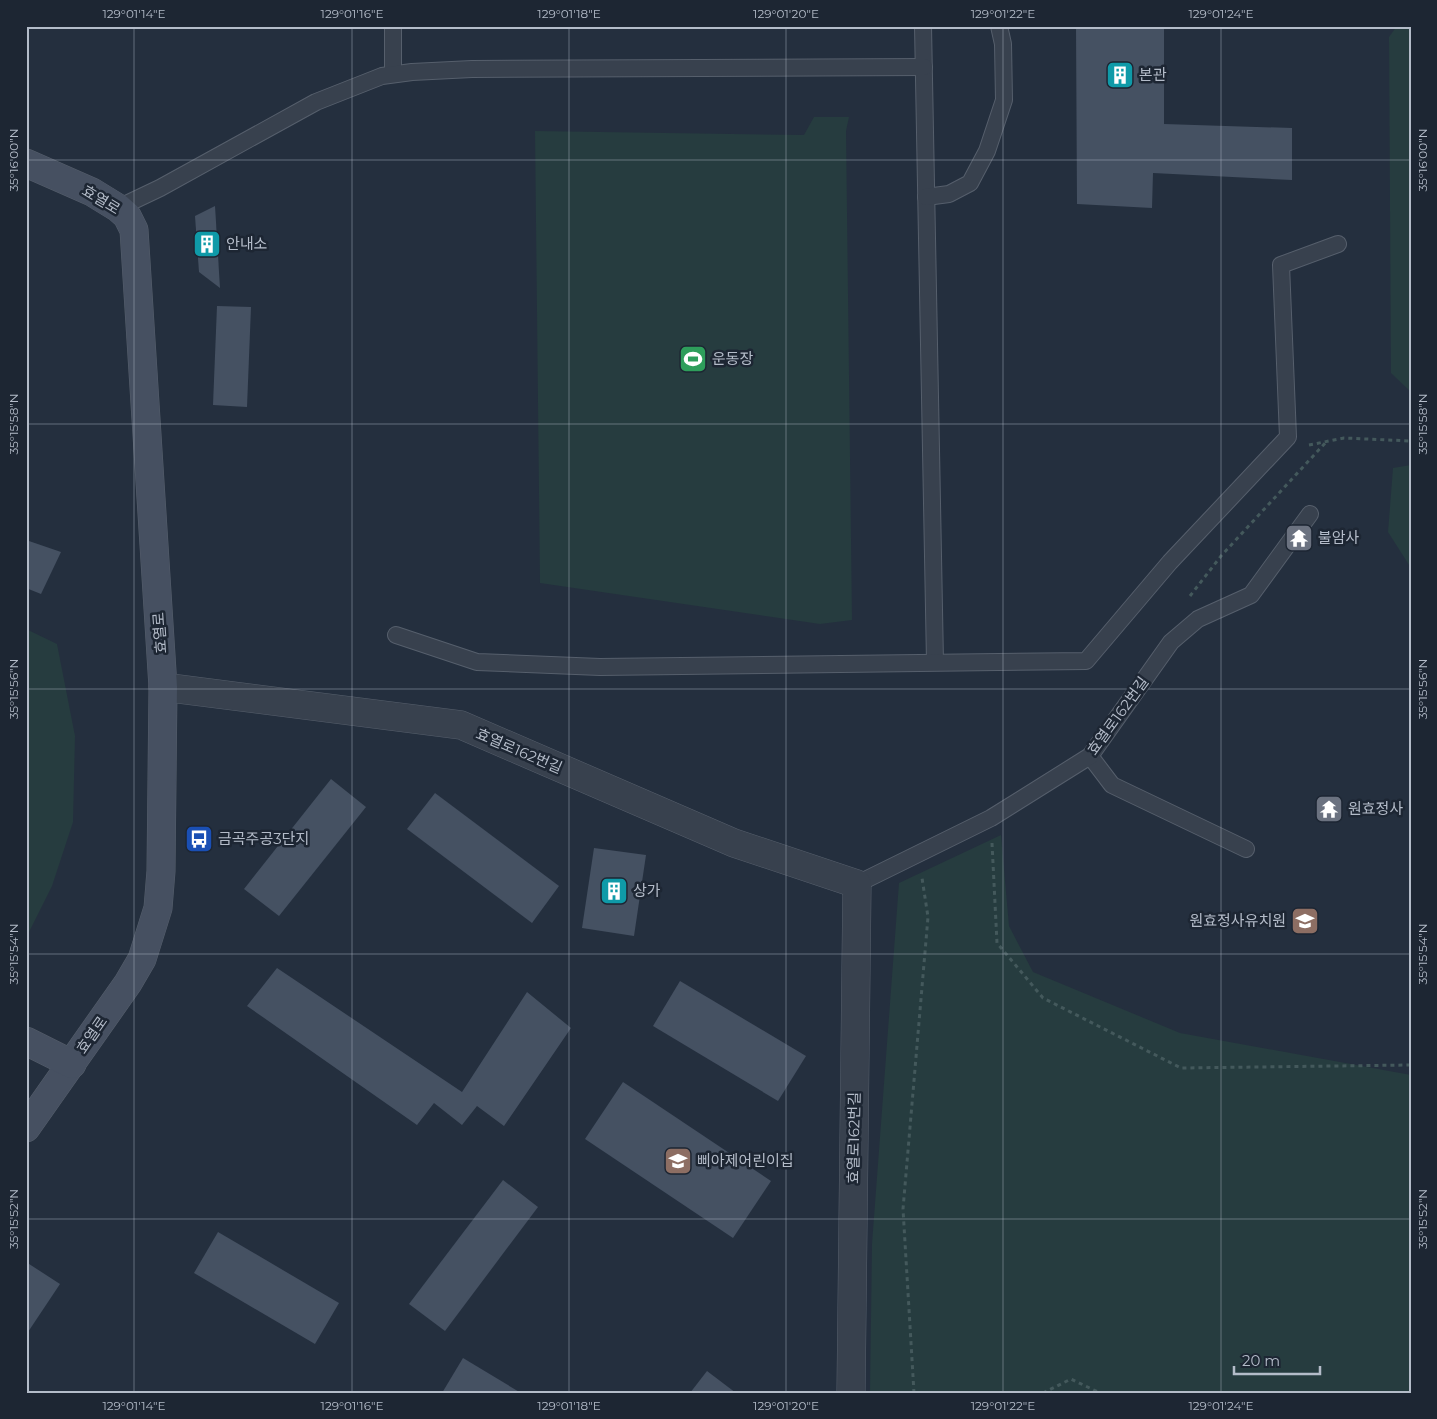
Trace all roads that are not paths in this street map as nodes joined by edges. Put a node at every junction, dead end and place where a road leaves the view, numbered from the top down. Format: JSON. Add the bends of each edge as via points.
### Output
{"nodes":[{"id":1,"x":393,"y":26,"type":"edge"},
{"id":2,"x":923,"y":26,"type":"edge"},
{"id":3,"x":999,"y":26,"type":"edge"},
{"id":4,"x":924,"y":67,"type":"junction"},
{"id":5,"x":393,"y":74,"type":"junction"},
{"id":6,"x":26,"y":163,"type":"edge"},
{"id":7,"x":926,"y":197,"type":"junction"},
{"id":8,"x":118,"y":208,"type":"junction"},
{"id":9,"x":1338,"y":244,"type":"dead end"},
{"id":10,"x":1310,"y":514,"type":"dead end"},
{"id":11,"x":396,"y":635,"type":"dead end"},
{"id":12,"x":935,"y":662,"type":"junction"},
{"id":13,"x":163,"y":687,"type":"junction"},
{"id":14,"x":1090,"y":756,"type":"junction"},
{"id":15,"x":1246,"y":849,"type":"dead end"},
{"id":16,"x":857,"y":884,"type":"junction"},
{"id":17,"x":26,"y":1041,"type":"edge"},
{"id":18,"x":72,"y":1064,"type":"junction"},
{"id":19,"x":26,"y":1128,"type":"edge"},
{"id":20,"x":851,"y":1393,"type":"edge"}],
"edges":[{"from":1,"to":5,"type":"lane"},
{"from":2,"to":4,"type":"lane"},
{"from":3,"to":7,"type":"lane","via":[[1003,44],[1004,100],[987,151],[970,183],[949,194]]},
{"from":4,"to":5,"type":"lane","via":[[472,69]]},
{"from":4,"to":7,"type":"lane"},
{"from":5,"to":8,"type":"lane","via":[[316,102]]},
{"from":6,"to":8,"type":"main road","name":"효열로","via":[[92,192]]},
{"from":7,"to":12,"type":"lane"},
{"from":8,"to":13,"type":"main road","name":"효열로","via":[[127,216],[134,230]]},
{"from":9,"to":12,"type":"lane","via":[[1281,265],[1288,437],[1170,562],[1086,661]]},
{"from":10,"to":14,"type":"lane","name":"효열로162번길","via":[[1251,595],[1198,619],[1171,642]]},
{"from":11,"to":12,"type":"lane","via":[[477,662],[600,667]]},
{"from":13,"to":16,"type":"street","name":"효열로162번길","via":[[461,725],[734,843]]},
{"from":13,"to":18,"type":"main road","name":"효열로","via":[[162,871],[158,908],[137,967]]},
{"from":14,"to":15,"type":"lane","via":[[1112,785]]},
{"from":14,"to":16,"type":"lane","name":"효열로162번길","via":[[991,818]]},
{"from":16,"to":20,"type":"street","name":"효열로162번길"},
{"from":17,"to":18,"type":"main road"},
{"from":18,"to":19,"type":"main road","name":"효열로"}]}
